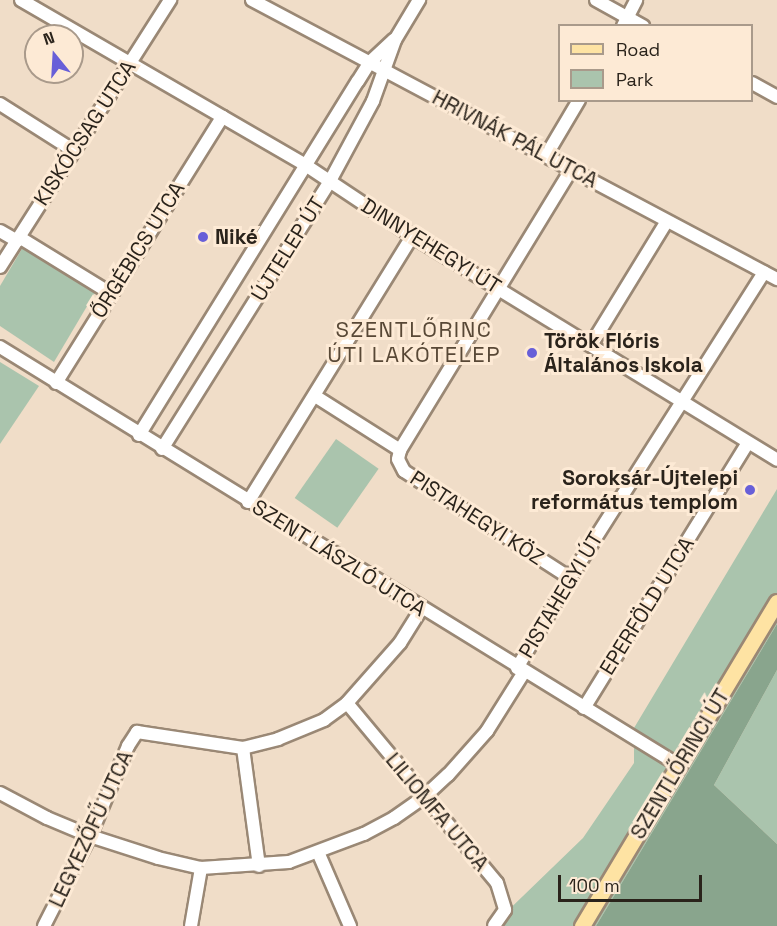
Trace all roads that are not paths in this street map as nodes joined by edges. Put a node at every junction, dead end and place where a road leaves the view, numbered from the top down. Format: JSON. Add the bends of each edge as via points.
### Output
{"nodes":[{"id":1,"x":21,"y":0,"type":"edge"},
{"id":2,"x":170,"y":0,"type":"edge"},
{"id":3,"x":252,"y":0,"type":"edge"},
{"id":4,"x":419,"y":0,"type":"edge"},
{"id":5,"x":596,"y":0,"type":"edge"},
{"id":6,"x":636,"y":0,"type":"edge"},
{"id":7,"x":625,"y":21,"type":"edge"},
{"id":8,"x":395,"y":40,"type":"junction"},
{"id":9,"x":370,"y":62,"type":"junction"},
{"id":10,"x":130,"y":63,"type":"junction"},
{"id":11,"x":385,"y":69,"type":"junction"},
{"id":12,"x":753,"y":84,"type":"edge"},
{"id":13,"x":777,"y":97,"type":"edge"},
{"id":14,"x":578,"y":102,"type":"edge"},
{"id":15,"x":0,"y":104,"type":"edge"},
{"id":16,"x":222,"y":117,"type":"junction"},
{"id":17,"x":550,"y":149,"type":"dead end"},
{"id":18,"x":74,"y":151,"type":"junction"},
{"id":19,"x":307,"y":166,"type":"junction"},
{"id":20,"x":571,"y":170,"type":"junction"},
{"id":21,"x":330,"y":181,"type":"junction"},
{"id":22,"x":668,"y":221,"type":"junction"},
{"id":23,"x":0,"y":231,"type":"edge"},
{"id":24,"x":412,"y":236,"type":"junction"},
{"id":25,"x":18,"y":239,"type":"junction"},
{"id":26,"x":0,"y":267,"type":"edge"},
{"id":27,"x":764,"y":272,"type":"junction"},
{"id":28,"x":777,"y":279,"type":"edge"},
{"id":29,"x":498,"y":288,"type":"junction"},
{"id":30,"x":110,"y":293,"type":"junction"},
{"id":31,"x":591,"y":345,"type":"junction"},
{"id":32,"x":0,"y":347,"type":"edge"},
{"id":33,"x":56,"y":383,"type":"junction"},
{"id":34,"x":315,"y":396,"type":"junction"},
{"id":35,"x":681,"y":401,"type":"junction"},
{"id":36,"x":139,"y":435,"type":"junction"},
{"id":37,"x":748,"y":442,"type":"junction"},
{"id":38,"x":162,"y":449,"type":"junction"},
{"id":39,"x":400,"y":450,"type":"junction"},
{"id":40,"x":777,"y":460,"type":"edge"},
{"id":41,"x":248,"y":502,"type":"junction"},
{"id":42,"x":570,"y":578,"type":"junction"},
{"id":43,"x":777,"y":602,"type":"edge"},
{"id":44,"x":421,"y":609,"type":"junction"},
{"id":45,"x":521,"y":670,"type":"junction"},
{"id":46,"x":347,"y":703,"type":"junction"},
{"id":47,"x":584,"y":708,"type":"junction"},
{"id":48,"x":243,"y":748,"type":"junction"},
{"id":49,"x":680,"y":766,"type":"junction"},
{"id":50,"x":0,"y":793,"type":"edge"},
{"id":51,"x":424,"y":797,"type":"junction"},
{"id":52,"x":90,"y":836,"type":"junction"},
{"id":53,"x":318,"y":852,"type":"junction"},
{"id":54,"x":259,"y":866,"type":"junction"},
{"id":55,"x":201,"y":868,"type":"junction"},
{"id":56,"x":44,"y":926,"type":"edge"},
{"id":57,"x":191,"y":926,"type":"edge"},
{"id":58,"x":351,"y":926,"type":"edge"},
{"id":59,"x":494,"y":926,"type":"edge"},
{"id":60,"x":582,"y":926,"type":"edge"}],
"edges":[{"from":1,"to":10,"type":"street","name":"DINNYEHEGYI ÚT"},
{"from":2,"to":10,"type":"street","name":"KISKÓCSAG UTCA"},
{"from":3,"to":9,"type":"street","name":"HRIVNÁK PÁL UTCA"},
{"from":4,"to":8,"type":"street","name":"ÚJTELEP ÚT"},
{"from":5,"to":7,"type":"street"},
{"from":6,"to":7,"type":"street"},
{"from":8,"to":9,"type":"street","name":"ÚJTELEP ÚT"},
{"from":8,"to":11,"type":"street","name":"ÚJTELEP ÚT"},
{"from":9,"to":11,"type":"street","name":"HRIVNÁK PÁL UTCA"},
{"from":9,"to":19,"type":"street","name":"ÚJTELEP ÚT"},
{"from":10,"to":16,"type":"street","name":"DINNYEHEGYI ÚT"},
{"from":10,"to":18,"type":"street","name":"KISKÓCSAG UTCA"},
{"from":11,"to":20,"type":"street","name":"HRIVNÁK PÁL UTCA"},
{"from":11,"to":21,"type":"street","name":"ÚJTELEP ÚT","via":[[373,101]]},
{"from":12,"to":13,"type":"street"},
{"from":14,"to":17,"type":"street"},
{"from":15,"to":18,"type":"street"},
{"from":16,"to":19,"type":"street","name":"DINNYEHEGYI ÚT"},
{"from":16,"to":30,"type":"street","name":"ŐRGÉBICS UTCA"},
{"from":18,"to":25,"type":"street","name":"KISKÓCSAG UTCA"},
{"from":19,"to":21,"type":"street","name":"DINNYEHEGYI ÚT"},
{"from":19,"to":36,"type":"street","name":"ÚJTELEP ÚT"},
{"from":20,"to":22,"type":"street","name":"HRIVNÁK PÁL UTCA"},
{"from":20,"to":29,"type":"street"},
{"from":21,"to":24,"type":"street","name":"DINNYEHEGYI ÚT"},
{"from":21,"to":38,"type":"street","name":"ÚJTELEP ÚT"},
{"from":22,"to":27,"type":"street","name":"HRIVNÁK PÁL UTCA"},
{"from":22,"to":31,"type":"street"},
{"from":23,"to":25,"type":"street"},
{"from":24,"to":29,"type":"street","name":"DINNYEHEGYI ÚT"},
{"from":24,"to":34,"type":"street"},
{"from":25,"to":26,"type":"street","name":"KISKÓCSAG UTCA"},
{"from":25,"to":30,"type":"street"},
{"from":27,"to":28,"type":"street","name":"HRIVNÁK PÁL UTCA"},
{"from":27,"to":35,"type":"street","name":"PISTAHEGYI ÚT"},
{"from":29,"to":31,"type":"street","name":"DINNYEHEGYI ÚT"},
{"from":29,"to":39,"type":"street"},
{"from":30,"to":33,"type":"street","name":"ŐRGÉBICS UTCA"},
{"from":31,"to":35,"type":"street","name":"DINNYEHEGYI ÚT"},
{"from":32,"to":33,"type":"street","name":"SZENT LÁSZLÓ UTCA"},
{"from":33,"to":36,"type":"street","name":"SZENT LÁSZLÓ UTCA"},
{"from":34,"to":39,"type":"street"},
{"from":34,"to":41,"type":"street"},
{"from":35,"to":37,"type":"street","name":"DINNYEHEGYI ÚT"},
{"from":35,"to":42,"type":"street","name":"PISTAHEGYI ÚT"},
{"from":36,"to":38,"type":"street","name":"SZENT LÁSZLÓ UTCA"},
{"from":37,"to":40,"type":"street","name":"DINNYEHEGYI ÚT"},
{"from":37,"to":47,"type":"street","name":"EPERFÖLD UTCA"},
{"from":38,"to":41,"type":"street","name":"SZENT LÁSZLÓ UTCA"},
{"from":39,"to":42,"type":"street","name":"PISTAHEGYI KÖZ","via":[[398,462],[404,471]]},
{"from":41,"to":44,"type":"street","name":"SZENT LÁSZLÓ UTCA"},
{"from":42,"to":45,"type":"street","name":"PISTAHEGYI ÚT"},
{"from":43,"to":49,"type":"main road","name":"SZENTLŐRINCI ÚT"},
{"from":44,"to":45,"type":"street","name":"SZENT LÁSZLÓ UTCA"},
{"from":44,"to":46,"type":"street","via":[[400,644]]},
{"from":45,"to":47,"type":"street","name":"SZENT LÁSZLÓ UTCA"},
{"from":45,"to":51,"type":"street","name":"PISTAHEGYI ÚT","via":[[487,731]]},
{"from":46,"to":48,"type":"street","via":[[324,720]]},
{"from":46,"to":51,"type":"street","name":"LILIOMFA UTCA"},
{"from":47,"to":49,"type":"street","name":"SZENT LÁSZLÓ UTCA"},
{"from":48,"to":52,"type":"street","name":"LEGYEZŐFŰ UTCA","via":[[137,732]]},
{"from":48,"to":54,"type":"street"},
{"from":49,"to":60,"type":"main road","name":"SZENTLŐRINCI ÚT"},
{"from":50,"to":52,"type":"street","name":"PISTAHEGYI ÚT"},
{"from":51,"to":53,"type":"street","name":"PISTAHEGYI ÚT","via":[[364,834]]},
{"from":51,"to":59,"type":"street","name":"LILIOMFA UTCA","via":[[497,883],[505,910]]},
{"from":52,"to":55,"type":"street","name":"PISTAHEGYI ÚT"},
{"from":52,"to":56,"type":"street","name":"LEGYEZŐFŰ UTCA"},
{"from":53,"to":54,"type":"street","name":"PISTAHEGYI ÚT","via":[[289,862]]},
{"from":53,"to":58,"type":"street"},
{"from":54,"to":55,"type":"street","name":"PISTAHEGYI ÚT"},
{"from":55,"to":57,"type":"street"}]}
